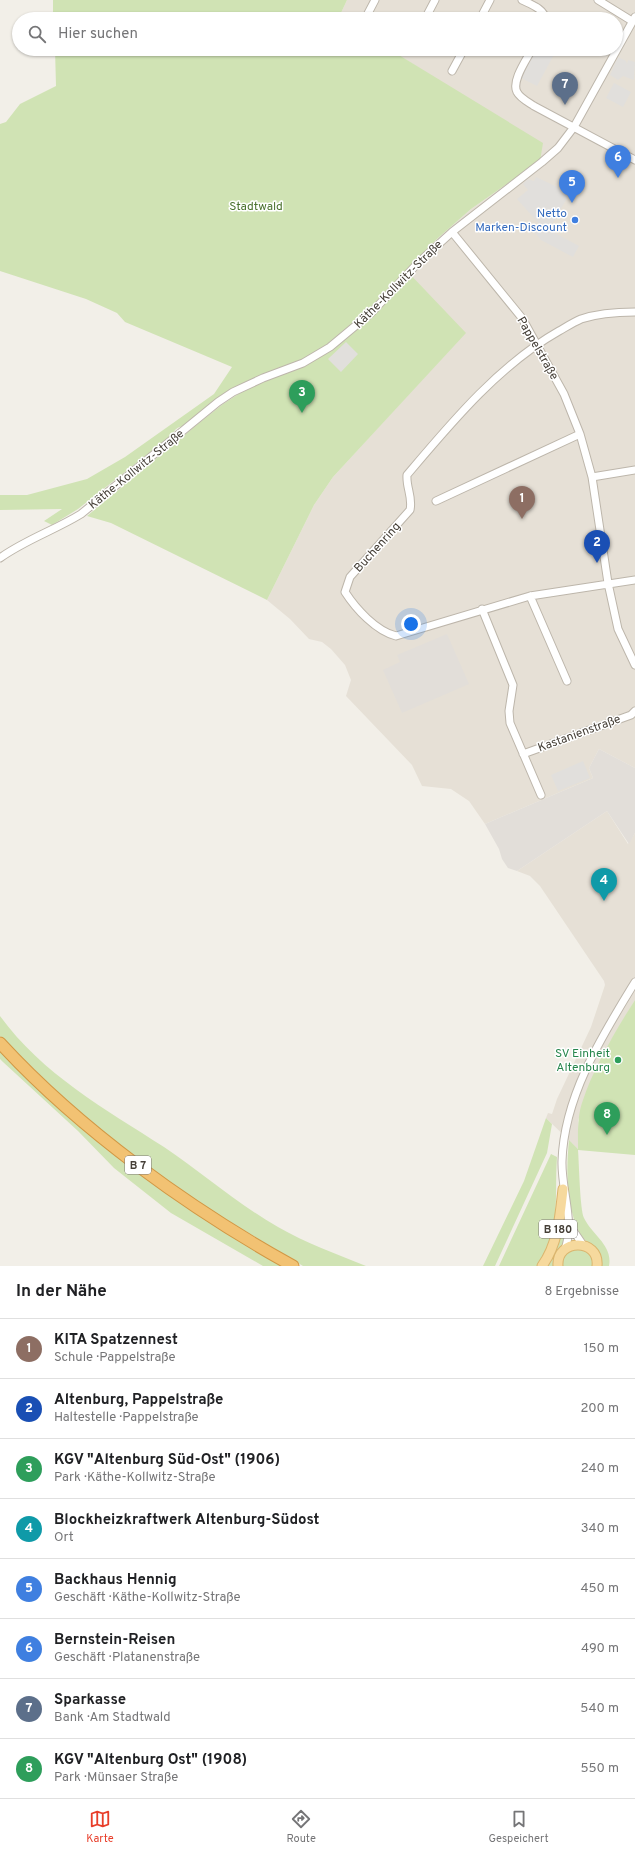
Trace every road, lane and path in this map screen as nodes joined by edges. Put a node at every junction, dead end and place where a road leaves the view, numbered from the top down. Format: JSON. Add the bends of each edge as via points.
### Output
{"nodes":[{"id":1,"x":375,"y":0,"type":"edge"},
{"id":2,"x":435,"y":0,"type":"edge"},
{"id":3,"x":490,"y":0,"type":"edge"},
{"id":4,"x":522,"y":0,"type":"edge"},
{"id":5,"x":598,"y":0,"type":"edge"},
{"id":6,"x":369,"y":12,"type":"edge"},
{"id":7,"x":429,"y":12,"type":"edge"},
{"id":8,"x":484,"y":12,"type":"edge"},
{"id":9,"x":543,"y":12,"type":"edge"},
{"id":10,"x":621,"y":12,"type":"edge"},
{"id":11,"x":623,"y":13,"type":"edge"},
{"id":12,"x":634,"y":19,"type":"edge"},
{"id":13,"x":623,"y":39,"type":"edge"},
{"id":14,"x":460,"y":56,"type":"edge"},
{"id":15,"x":528,"y":56,"type":"edge"},
{"id":16,"x":613,"y":56,"type":"edge"},
{"id":17,"x":452,"y":71,"type":"dead end"},
{"id":18,"x":574,"y":127,"type":"junction"},
{"id":19,"x":635,"y":160,"type":"edge"},
{"id":20,"x":452,"y":232,"type":"junction"},
{"id":21,"x":635,"y":312,"type":"edge"},
{"id":22,"x":537,"y":344,"type":"junction"},
{"id":23,"x":580,"y":434,"type":"junction"},
{"id":24,"x":635,"y":470,"type":"edge"},
{"id":25,"x":592,"y":477,"type":"junction"},
{"id":26,"x":436,"y":501,"type":"dead end"},
{"id":27,"x":0,"y":558,"type":"edge"},
{"id":28,"x":635,"y":580,"type":"edge"},
{"id":29,"x":608,"y":583,"type":"junction"},
{"id":30,"x":530,"y":596,"type":"junction"},
{"id":31,"x":482,"y":609,"type":"junction"},
{"id":32,"x":635,"y":665,"type":"edge"},
{"id":33,"x":567,"y":681,"type":"dead end"},
{"id":34,"x":634,"y":715,"type":"edge"},
{"id":35,"x":523,"y":754,"type":"junction"},
{"id":36,"x":541,"y":795,"type":"dead end"},
{"id":37,"x":635,"y":982,"type":"edge"},
{"id":38,"x":0,"y":1043,"type":"edge"},
{"id":39,"x":563,"y":1189,"type":"junction"},
{"id":40,"x":570,"y":1226,"type":"junction"},
{"id":41,"x":583,"y":1245,"type":"junction"},
{"id":42,"x":565,"y":1248,"type":"junction"},
{"id":43,"x":558,"y":1265,"type":"edge"},
{"id":44,"x":293,"y":1266,"type":"edge"},
{"id":45,"x":542,"y":1266,"type":"edge"},
{"id":46,"x":597,"y":1266,"type":"edge"}],
"edges":[{"from":1,"to":6,"type":"street"},
{"from":2,"to":7,"type":"street"},
{"from":3,"to":8,"type":"street"},
{"from":4,"to":9,"type":"street"},
{"from":5,"to":10,"type":"street"},
{"from":11,"to":12,"type":"street"},
{"from":12,"to":13,"type":"street","name":"Käthe-Kollwitz-Straße"},
{"from":14,"to":17,"type":"street"},
{"from":15,"to":18,"type":"street","via":[[515,82],[516,91],[534,106]]},
{"from":16,"to":18,"type":"street","name":"Käthe-Kollwitz-Straße"},
{"from":18,"to":19,"type":"street"},
{"from":18,"to":20,"type":"street","name":"Käthe-Kollwitz-Straße","via":[[558,148],[542,162]]},
{"from":20,"to":22,"type":"street","name":"Pappelstraße","via":[[522,318]]},
{"from":20,"to":27,"type":"street","name":"Käthe-Kollwitz-Straße","via":[[418,263],[372,312],[330,347],[303,363],[233,392],[81,514],[10,550]]},
{"from":21,"to":22,"type":"street","name":"Buchenring","via":[[611,312],[580,320]]},
{"from":22,"to":23,"type":"street","name":"Pappelstraße","via":[[564,394]]},
{"from":22,"to":31,"type":"street","name":"Buchenring","via":[[492,382],[449,425],[407,475],[406,482],[412,504],[410,510],[350,577],[346,592],[352,603],[379,628],[387,634],[396,636]]},
{"from":23,"to":25,"type":"street","name":"Pappelstraße"},
{"from":23,"to":26,"type":"street"},
{"from":24,"to":25,"type":"street"},
{"from":25,"to":29,"type":"street","name":"Pappelstraße"},
{"from":28,"to":29,"type":"street","name":"Buchenring"},
{"from":29,"to":30,"type":"street","name":"Buchenring"},
{"from":29,"to":32,"type":"street","name":"Pappelstraße","via":[[618,628]]},
{"from":30,"to":31,"type":"street","name":"Buchenring"},
{"from":30,"to":33,"type":"street"},
{"from":31,"to":35,"type":"street","name":"Kastanienstraße","via":[[513,685],[510,723]]},
{"from":34,"to":35,"type":"street","name":"Kastanienstraße"},
{"from":35,"to":36,"type":"street","name":"Kastanienstraße"},
{"from":37,"to":39,"type":"street","via":[[597,1047],[576,1094],[564,1137]]},
{"from":38,"to":44,"type":"highway","number":"B 7","via":[[64,1105],[130,1160],[198,1209]]},
{"from":39,"to":40,"type":"street"},
{"from":39,"to":45,"type":"main road","number":"B 180","via":[[556,1236]]},
{"from":40,"to":41,"type":"street"},
{"from":40,"to":42,"type":"street"},
{"from":41,"to":42,"type":"main road"},
{"from":41,"to":46,"type":"main road","via":[[593,1252]]},
{"from":42,"to":43,"type":"main road"}]}
